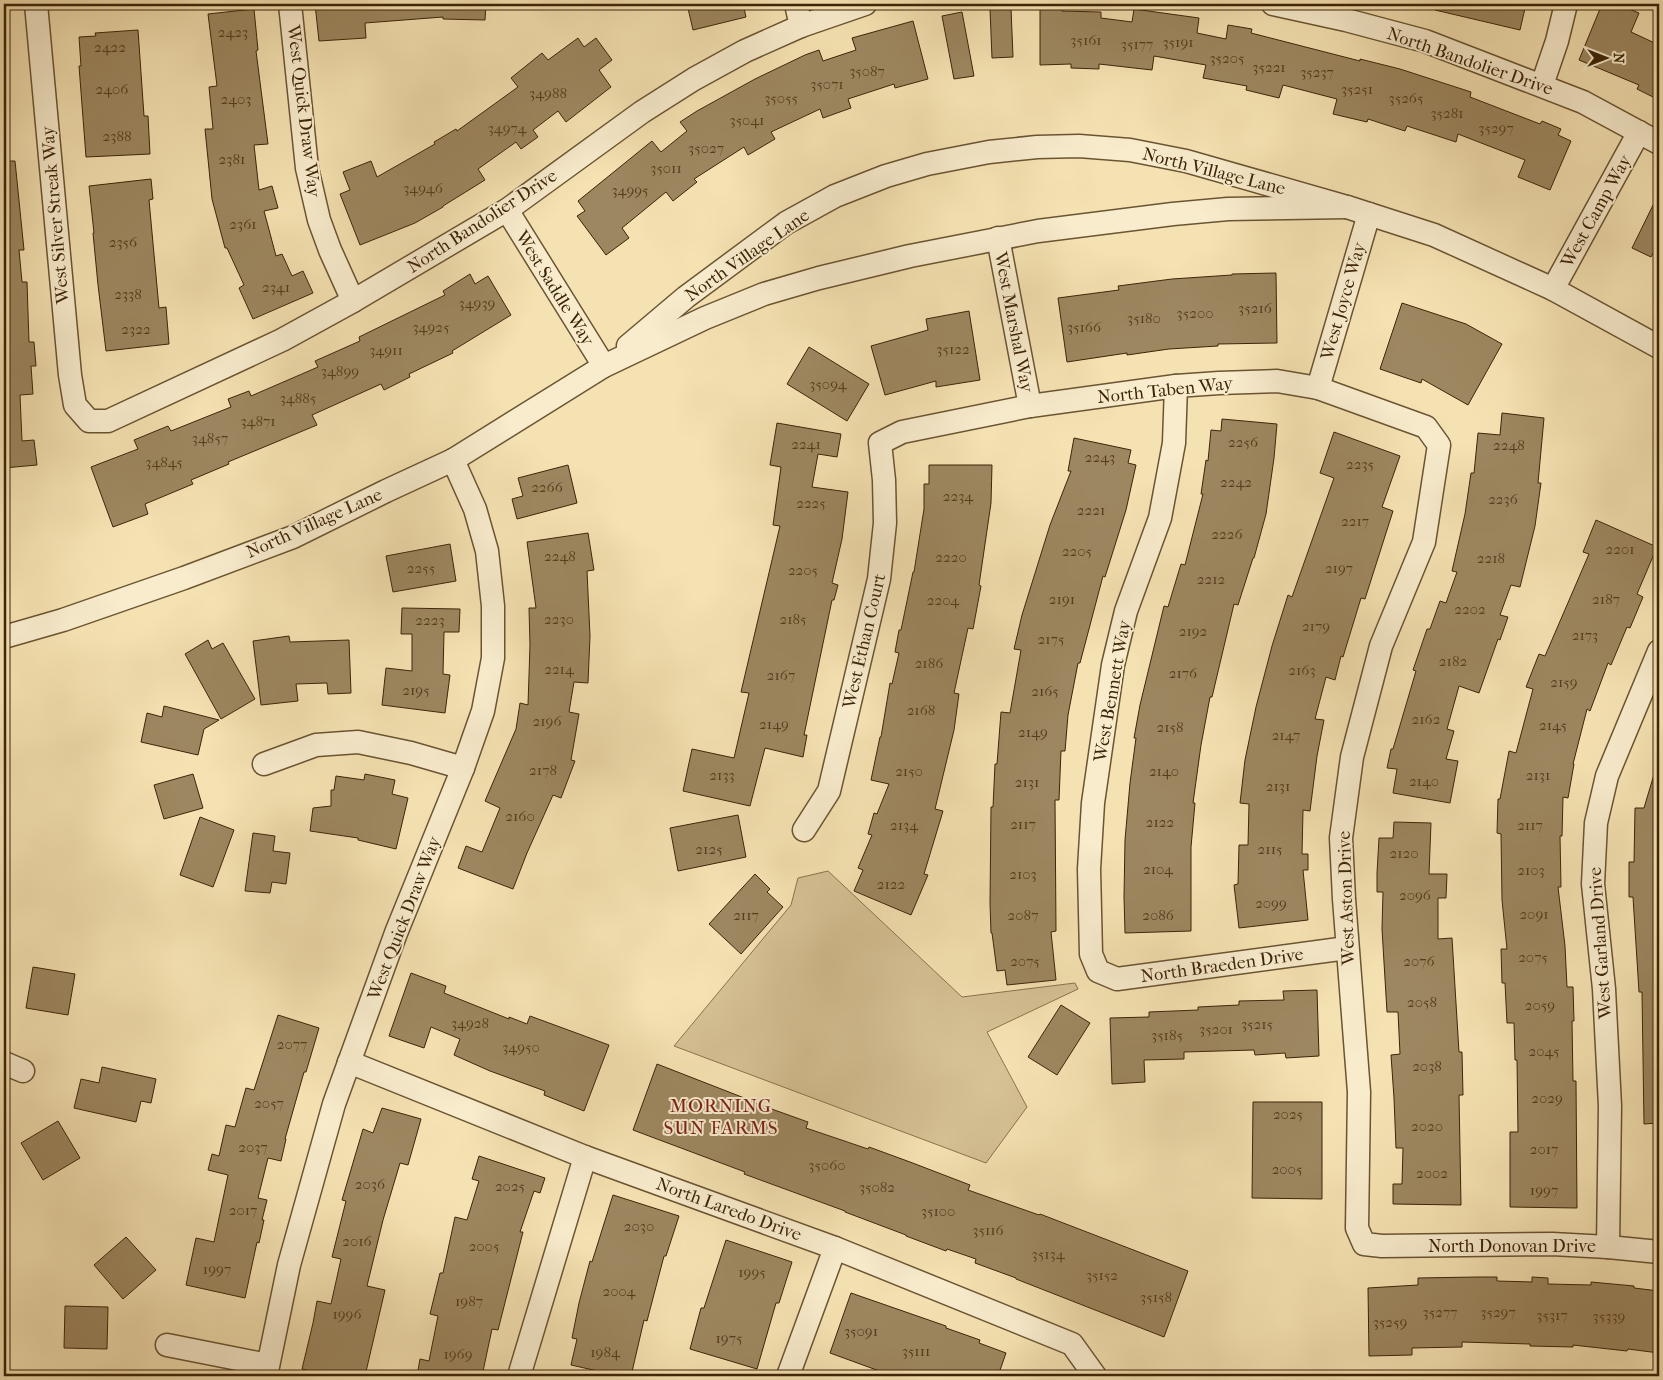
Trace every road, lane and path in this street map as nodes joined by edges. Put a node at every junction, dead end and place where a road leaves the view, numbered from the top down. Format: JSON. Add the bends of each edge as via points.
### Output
{"nodes":[{"id":1,"x":36,"y":4,"type":"edge"},
{"id":2,"x":290,"y":4,"type":"edge"},
{"id":3,"x":796,"y":4,"type":"edge"},
{"id":4,"x":865,"y":4,"type":"edge"},
{"id":5,"x":1273,"y":4,"type":"edge"},
{"id":6,"x":1566,"y":4,"type":"edge"},
{"id":7,"x":1302,"y":7,"type":"edge"},
{"id":8,"x":801,"y":26,"type":"junction"},
{"id":9,"x":1542,"y":85,"type":"junction"},
{"id":10,"x":1639,"y":132,"type":"junction"},
{"id":11,"x":1659,"y":143,"type":"edge"},
{"id":12,"x":1347,"y":207,"type":"junction"},
{"id":13,"x":507,"y":210,"type":"junction"},
{"id":14,"x":1369,"y":214,"type":"junction"},
{"id":15,"x":998,"y":238,"type":"junction"},
{"id":16,"x":1552,"y":289,"type":"junction"},
{"id":17,"x":353,"y":302,"type":"junction"},
{"id":18,"x":1659,"y":347,"type":"edge"},
{"id":19,"x":604,"y":366,"type":"junction"},
{"id":20,"x":1176,"y":386,"type":"junction"},
{"id":21,"x":1318,"y":388,"type":"junction"},
{"id":22,"x":1030,"y":406,"type":"junction"},
{"id":23,"x":89,"y":421,"type":"joint"},
{"id":24,"x":880,"y":442,"type":"joint"},
{"id":25,"x":1439,"y":445,"type":"joint"},
{"id":26,"x":454,"y":460,"type":"junction"},
{"id":27,"x":4,"y":637,"type":"edge"},
{"id":28,"x":1659,"y":651,"type":"edge"},
{"id":29,"x":264,"y":764,"type":"dead end"},
{"id":30,"x":463,"y":768,"type":"junction"},
{"id":31,"x":804,"y":830,"type":"dead end"},
{"id":32,"x":1347,"y":948,"type":"junction"},
{"id":33,"x":1098,"y":971,"type":"joint"},
{"id":34,"x":349,"y":1062,"type":"junction"},
{"id":35,"x":585,"y":1157,"type":"junction"},
{"id":36,"x":1364,"y":1244,"type":"joint"},
{"id":37,"x":1608,"y":1247,"type":"junction"},
{"id":38,"x":835,"y":1248,"type":"junction"},
{"id":39,"x":1659,"y":1252,"type":"edge"},
{"id":40,"x":168,"y":1345,"type":"dead end"},
{"id":41,"x":267,"y":1370,"type":"edge"},
{"id":42,"x":519,"y":1376,"type":"edge"},
{"id":43,"x":788,"y":1376,"type":"edge"},
{"id":44,"x":1095,"y":1376,"type":"edge"}],
"edges":[{"from":1,"to":23,"type":"street","name":"West Silver Streak Way","via":[[70,375],[74,405]]},
{"from":2,"to":17,"type":"street","name":"West Quick Draw Way","via":[[307,168],[319,220]]},
{"from":3,"to":8,"type":"street"},
{"from":4,"to":8,"type":"street","name":"North Bandolier Drive"},
{"from":5,"to":7,"type":"street","name":"North Bandolier Drive"},
{"from":6,"to":9,"type":"street"},
{"from":7,"to":9,"type":"street","name":"North Bandolier Drive","via":[[1425,41]]},
{"from":8,"to":13,"type":"street","name":"North Bandolier Drive","via":[[694,79],[642,112]]},
{"from":9,"to":10,"type":"street","name":"North Bandolier Drive","via":[[1583,102]]},
{"from":10,"to":11,"type":"street","name":"North Bandolier Drive"},
{"from":10,"to":16,"type":"street","name":"West Camp Way"},
{"from":12,"to":14,"type":"street","name":"North Village Lane"},
{"from":12,"to":15,"type":"street","name":"North Village Lane","via":[[1210,211]]},
{"from":12,"to":19,"type":"street","name":"North Village Lane","via":[[1186,161],[1130,150],[1037,147],[927,164],[835,196],[786,223],[686,297]]},
{"from":13,"to":17,"type":"street","name":"North Bandolier Drive"},
{"from":13,"to":19,"type":"street","name":"West Saddle Way"},
{"from":14,"to":16,"type":"street","name":"North Village Lane","via":[[1434,235]]},
{"from":14,"to":21,"type":"street","name":"West Joyce Way"},
{"from":15,"to":19,"type":"street","name":"North Village Lane","via":[[764,294]]},
{"from":15,"to":22,"type":"street","name":"West Marshal Way"},
{"from":16,"to":18,"type":"street","name":"North Village Lane"},
{"from":17,"to":23,"type":"street","name":"North Bandolier Drive","via":[[282,340],[108,421]]},
{"from":19,"to":26,"type":"street","name":"North Village Lane"},
{"from":20,"to":21,"type":"street","name":"North Taben Way","via":[[1277,381]]},
{"from":20,"to":22,"type":"street","name":"North Taben Way"},
{"from":20,"to":33,"type":"street","name":"West Bennett Way","via":[[1174,443],[1160,518],[1126,611],[1113,665],[1093,803],[1088,868],[1091,954]]},
{"from":21,"to":25,"type":"street","name":"North Taben Way","via":[[1426,427]]},
{"from":22,"to":24,"type":"street","name":"North Taben Way","via":[[902,432]]},
{"from":24,"to":31,"type":"street","name":"West Ethan Court","via":[[885,523],[879,579],[830,792]]},
{"from":25,"to":32,"type":"street","name":"West Aston Drive","via":[[1424,542],[1381,646],[1352,757],[1341,838]]},
{"from":26,"to":27,"type":"street","name":"North Village Lane","via":[[293,537],[63,620]]},
{"from":26,"to":30,"type":"street","name":"West Quick Draw Way","via":[[476,508],[487,551],[493,606],[490,676],[483,711]]},
{"from":28,"to":37,"type":"street","name":"West Garland Drive","via":[[1607,776],[1596,823],[1593,884],[1604,989],[1610,1106]]},
{"from":29,"to":30,"type":"street","via":[[316,745],[358,742]]},
{"from":30,"to":34,"type":"street","name":"West Quick Draw Way","via":[[396,933]]},
{"from":32,"to":33,"type":"street","name":"North Braeden Drive","via":[[1117,979]]},
{"from":32,"to":36,"type":"street","name":"West Aston Drive","via":[[1359,1092],[1357,1228]]},
{"from":34,"to":35,"type":"street","name":"North Laredo Drive"},
{"from":34,"to":41,"type":"street","name":"West Quick Draw Way","via":[[298,1230]]},
{"from":35,"to":38,"type":"street","name":"North Laredo Drive"},
{"from":35,"to":42,"type":"street"},
{"from":36,"to":37,"type":"street","name":"North Donovan Drive"},
{"from":37,"to":39,"type":"street","name":"North Donovan Drive"},
{"from":38,"to":43,"type":"street"},
{"from":38,"to":44,"type":"street","name":"North Laredo Drive","via":[[1072,1344]]},
{"from":40,"to":41,"type":"street"}]}
